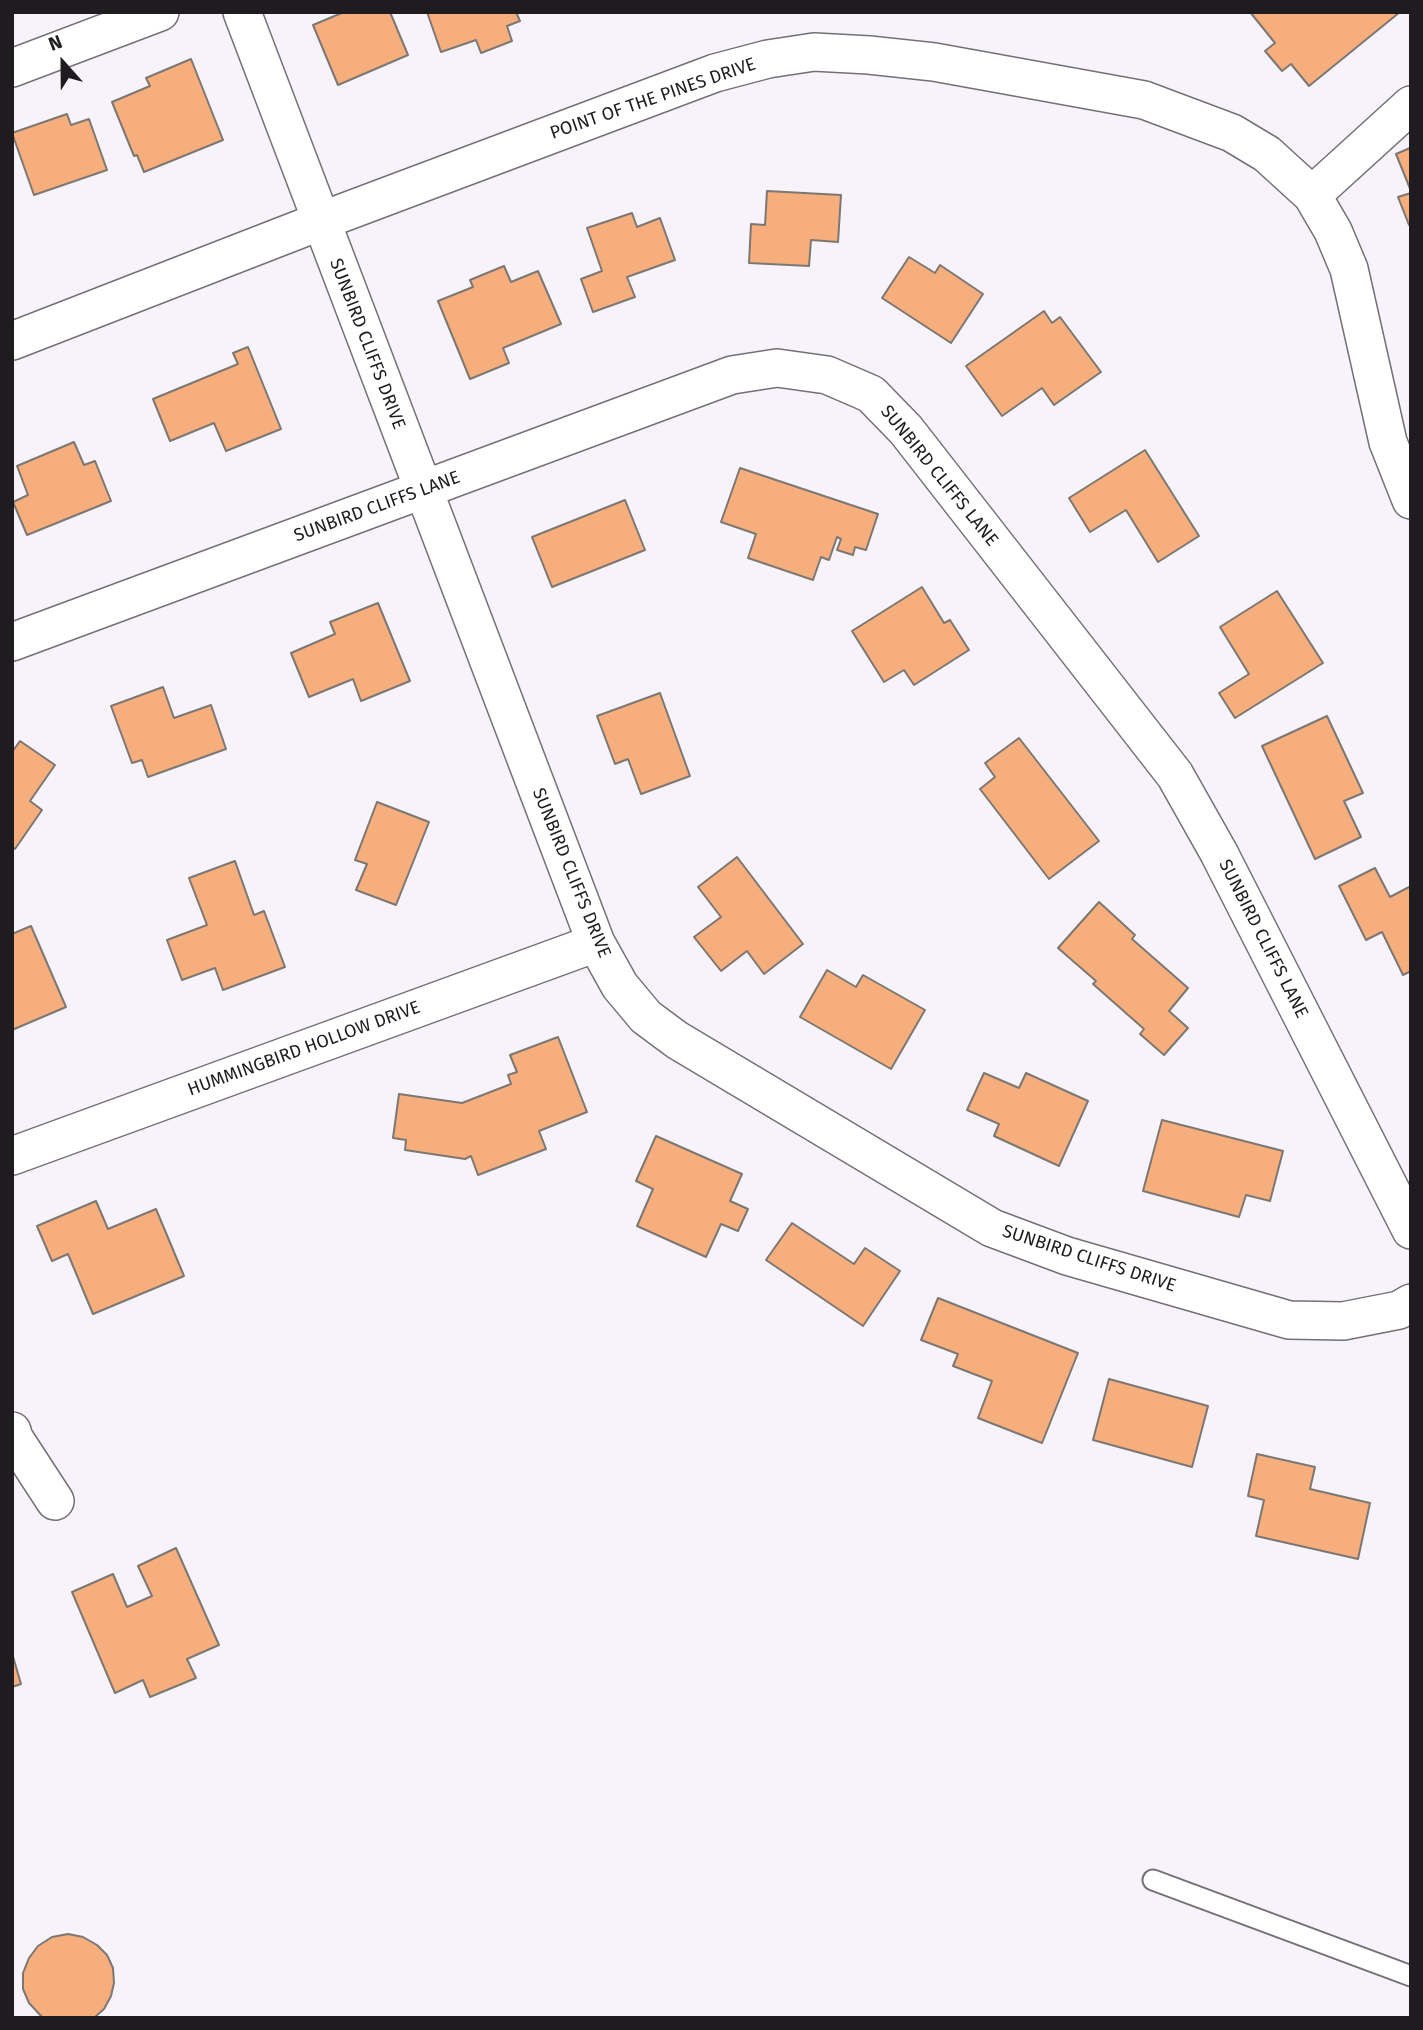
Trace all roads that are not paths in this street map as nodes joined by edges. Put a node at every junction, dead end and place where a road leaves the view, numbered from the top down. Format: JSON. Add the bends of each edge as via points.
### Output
{"nodes":[{"id":1,"x":160,"y":12,"type":"edge"},
{"id":2,"x":242,"y":12,"type":"edge"},
{"id":3,"x":12,"y":68,"type":"edge"},
{"id":4,"x":1411,"y":105,"type":"edge"},
{"id":5,"x":1311,"y":195,"type":"junction"},
{"id":6,"x":321,"y":221,"type":"junction"},
{"id":7,"x":12,"y":341,"type":"edge"},
{"id":8,"x":422,"y":489,"type":"junction"},
{"id":9,"x":1411,"y":500,"type":"edge"},
{"id":10,"x":12,"y":642,"type":"edge"},
{"id":11,"x":596,"y":943,"type":"junction"},
{"id":12,"x":12,"y":1156,"type":"edge"},
{"id":13,"x":1411,"y":1230,"type":"edge"},
{"id":14,"x":1411,"y":1303,"type":"edge"},
{"id":15,"x":12,"y":1431,"type":"edge"},
{"id":16,"x":55,"y":1501,"type":"dead end"},
{"id":17,"x":1153,"y":1880,"type":"dead end"},
{"id":18,"x":1411,"y":1976,"type":"edge"}],
"edges":[{"from":1,"to":3,"type":"street"},
{"from":2,"to":6,"type":"street","name":"SUNBIRD CLIFFS DRIVE"},
{"from":4,"to":5,"type":"street"},
{"from":5,"to":6,"type":"street","name":"POINT OF THE PINES DRIVE","via":[[1267,154],[1232,133],[1144,100],[934,62],[814,52],[715,74]]},
{"from":5,"to":9,"type":"street","name":"POINT OF THE PINES DRIVE","via":[[1349,269],[1388,442]]},
{"from":6,"to":7,"type":"street","name":"POINT OF THE PINES DRIVE"},
{"from":6,"to":8,"type":"street","name":"SUNBIRD CLIFFS DRIVE"},
{"from":8,"to":10,"type":"street","name":"SUNBIRD CLIFFS LANE"},
{"from":8,"to":11,"type":"street","name":"SUNBIRD CLIFFS DRIVE"},
{"from":8,"to":13,"type":"street","name":"SUNBIRD CLIFFS LANE","via":[[732,375],[777,368],[827,375],[871,394],[906,430],[1175,775]]},
{"from":11,"to":12,"type":"street","name":"HUMMINGBIRD HOLLOW DRIVE"},
{"from":11,"to":14,"type":"street","name":"SUNBIRD CLIFFS DRIVE","via":[[646,1017],[677,1040],[992,1228],[1067,1256],[1289,1320],[1343,1321],[1399,1310]]},
{"from":15,"to":16,"type":"street"},
{"from":17,"to":18,"type":"lane"}]}
